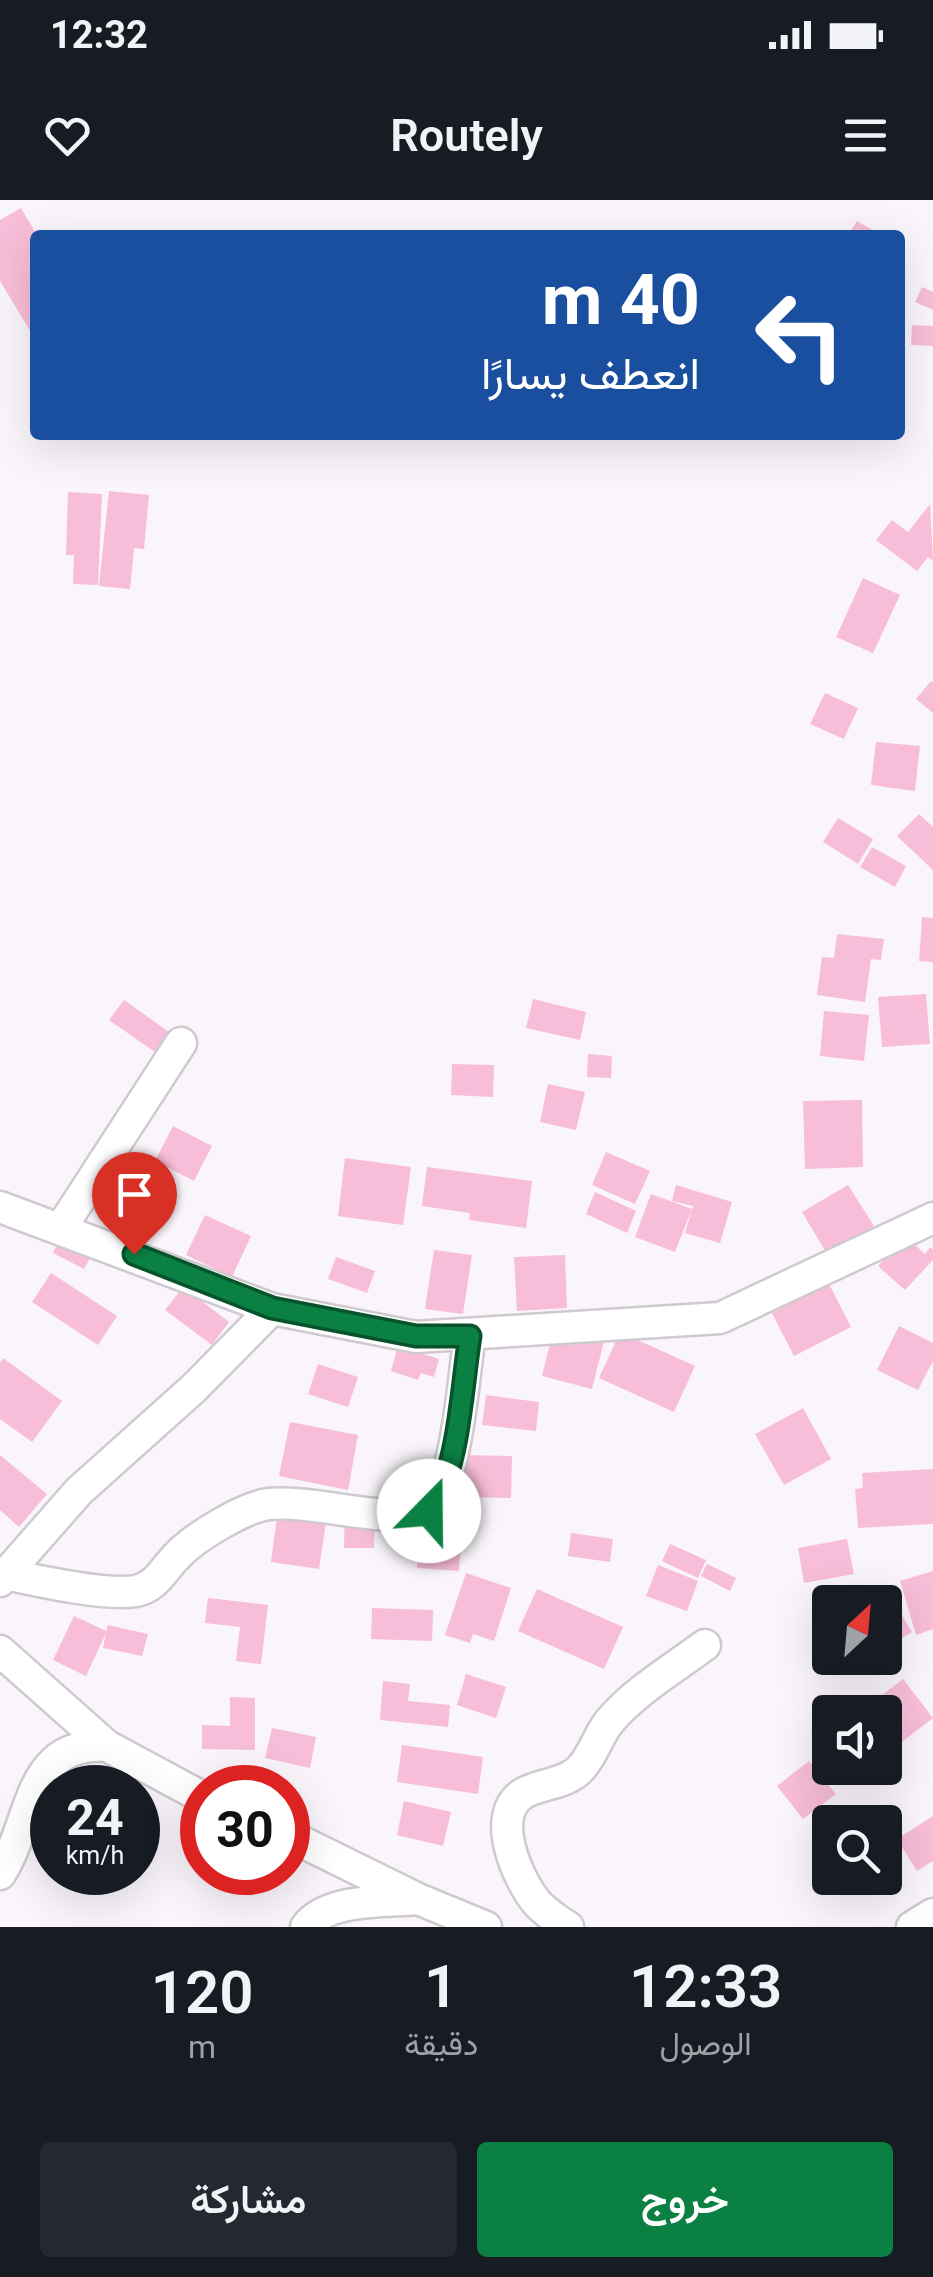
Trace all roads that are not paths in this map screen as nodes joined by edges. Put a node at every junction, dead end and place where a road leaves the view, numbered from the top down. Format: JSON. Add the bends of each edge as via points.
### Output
{"nodes":[{"id":1,"x":181,"y":1043,"type":"dead end"},
{"id":2,"x":0,"y":1207,"type":"edge"},
{"id":3,"x":933,"y":1218,"type":"edge"},
{"id":4,"x":61,"y":1228,"type":"junction"},
{"id":5,"x":272,"y":1308,"type":"junction"},
{"id":6,"x":470,"y":1336,"type":"junction"},
{"id":7,"x":3,"y":1578,"type":"edge"},
{"id":8,"x":705,"y":1645,"type":"dead end"},
{"id":9,"x":0,"y":1652,"type":"edge"},
{"id":10,"x":107,"y":1746,"type":"junction"},
{"id":11,"x":180,"y":1785,"type":"edge"},
{"id":12,"x":310,"y":1846,"type":"edge"},
{"id":13,"x":0,"y":1874,"type":"edge"},
{"id":14,"x":418,"y":1899,"type":"junction"},
{"id":15,"x":933,"y":1914,"type":"edge"},
{"id":16,"x":306,"y":1927,"type":"edge"},
{"id":17,"x":486,"y":1927,"type":"edge"},
{"id":18,"x":568,"y":1927,"type":"edge"},
{"id":19,"x":912,"y":1927,"type":"edge"}],
"edges":[{"from":1,"to":4,"type":"street"},
{"from":2,"to":4,"type":"street"},
{"from":3,"to":6,"type":"street","via":[[720,1318]]},
{"from":4,"to":5,"type":"street"},
{"from":5,"to":6,"type":"street","via":[[416,1336]]},
{"from":5,"to":7,"type":"street","via":[[79,1491]]},
{"from":6,"to":7,"type":"street","via":[[450,1458],[429,1511],[259,1506],[200,1536],[154,1583],[135,1591]]},
{"from":8,"to":18,"type":"street","via":[[625,1704],[579,1770],[514,1803],[507,1823],[523,1880],[536,1902]]},
{"from":9,"to":10,"type":"street"},
{"from":10,"to":11,"type":"street"},
{"from":10,"to":13,"type":"street","via":[[72,1747],[49,1764]]},
{"from":12,"to":14,"type":"street"},
{"from":14,"to":16,"type":"street","via":[[344,1906]]},
{"from":14,"to":17,"type":"street"},
{"from":15,"to":19,"type":"street"}]}
